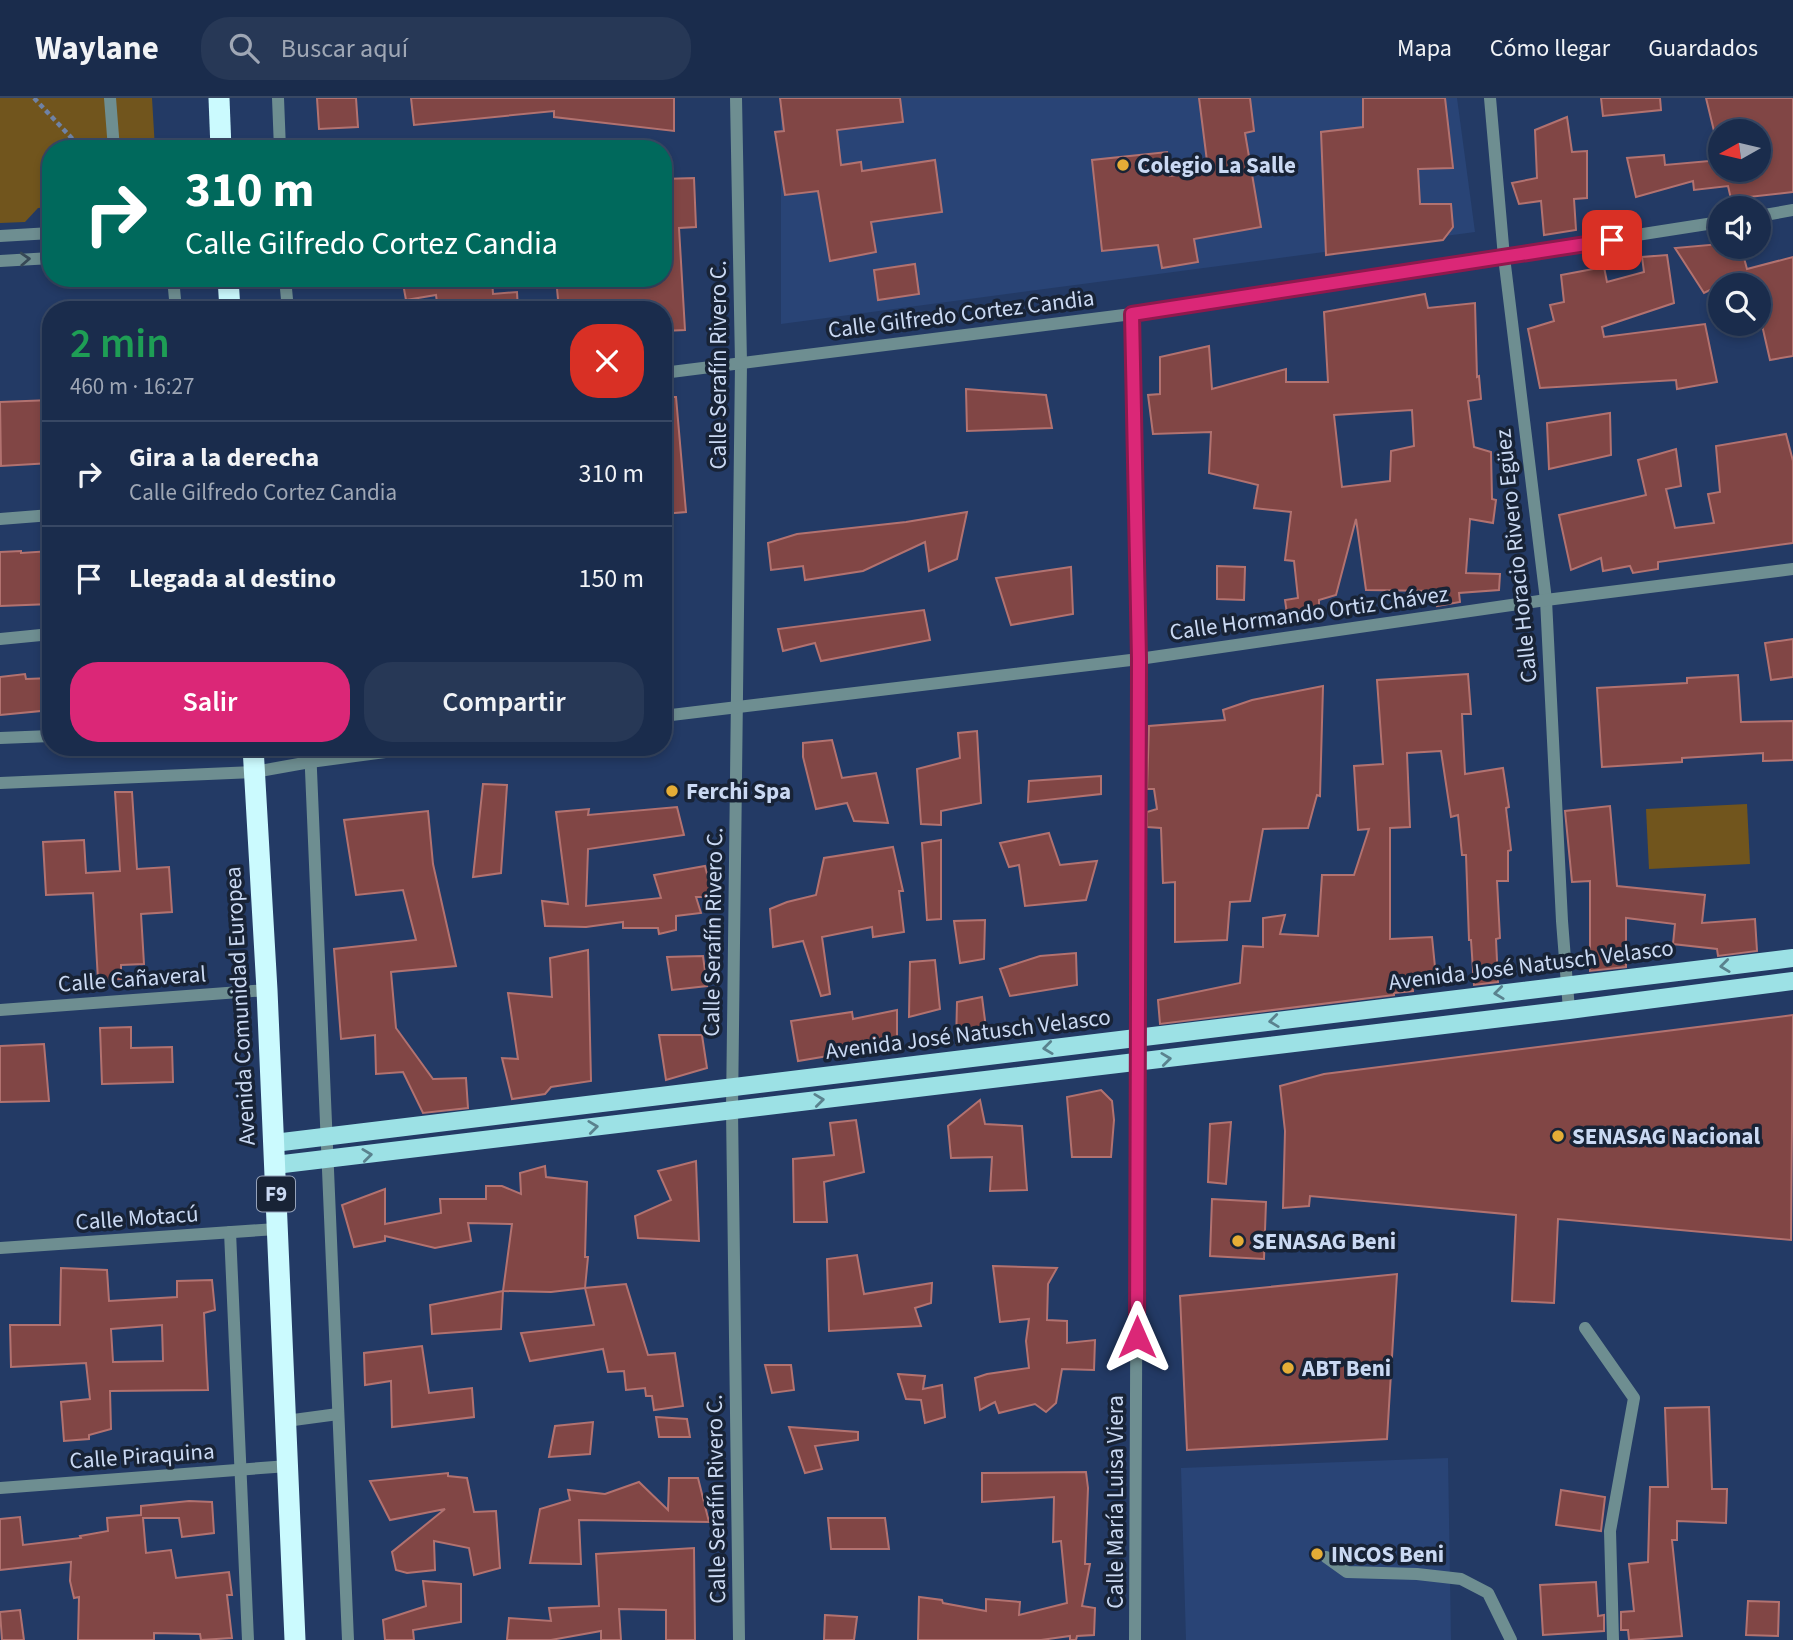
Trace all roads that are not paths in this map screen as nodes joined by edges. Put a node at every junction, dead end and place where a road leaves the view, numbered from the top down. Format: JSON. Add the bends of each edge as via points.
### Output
{"nodes":[{"id":1,"x":110,"y":98,"type":"edge"},
{"id":2,"x":219,"y":98,"type":"edge"},
{"id":3,"x":278,"y":98,"type":"edge"},
{"id":4,"x":736,"y":98,"type":"edge"},
{"id":5,"x":1490,"y":98,"type":"edge"},
{"id":6,"x":113,"y":140,"type":"edge"},
{"id":7,"x":221,"y":140,"type":"edge"},
{"id":8,"x":280,"y":140,"type":"edge"},
{"id":9,"x":1793,"y":210,"type":"edge"},
{"id":10,"x":1771,"y":214,"type":"edge"},
{"id":11,"x":1708,"y":224,"type":"edge"},
{"id":12,"x":42,"y":234,"type":"edge"},
{"id":13,"x":0,"y":236,"type":"edge"},
{"id":14,"x":1504,"y":257,"type":"junction"},
{"id":15,"x":42,"y":259,"type":"edge"},
{"id":16,"x":0,"y":261,"type":"edge"},
{"id":17,"x":1132,"y":314,"type":"junction"},
{"id":18,"x":741,"y":363,"type":"junction"},
{"id":19,"x":672,"y":372,"type":"edge"},
{"id":20,"x":42,"y":516,"type":"edge"},
{"id":21,"x":0,"y":519,"type":"edge"},
{"id":22,"x":1793,"y":569,"type":"edge"},
{"id":23,"x":1546,"y":600,"type":"junction"},
{"id":24,"x":42,"y":635,"type":"edge"},
{"id":25,"x":0,"y":639,"type":"edge"},
{"id":26,"x":1139,"y":659,"type":"junction"},
{"id":27,"x":737,"y":707,"type":"junction"},
{"id":28,"x":672,"y":715,"type":"edge"},
{"id":29,"x":42,"y":736,"type":"edge"},
{"id":30,"x":0,"y":738,"type":"edge"},
{"id":31,"x":253,"y":756,"type":"edge"},
{"id":32,"x":310,"y":756,"type":"edge"},
{"id":33,"x":355,"y":756,"type":"edge"},
{"id":34,"x":310,"y":762,"type":"junction"},
{"id":35,"x":254,"y":772,"type":"junction"},
{"id":36,"x":0,"y":783,"type":"edge"},
{"id":37,"x":1793,"y":958,"type":"edge"},
{"id":38,"x":1793,"y":981,"type":"edge"},
{"id":39,"x":1567,"y":985,"type":"junction"},
{"id":40,"x":267,"y":990,"type":"junction"},
{"id":41,"x":0,"y":1010,"type":"edge"},
{"id":42,"x":1569,"y":1010,"type":"junction"},
{"id":43,"x":1138,"y":1038,"type":"junction"},
{"id":44,"x":1138,"y":1062,"type":"junction"},
{"id":45,"x":732,"y":1087,"type":"junction"},
{"id":46,"x":732,"y":1110,"type":"junction"},
{"id":47,"x":327,"y":1136,"type":"junction"},
{"id":48,"x":274,"y":1143,"type":"junction"},
{"id":49,"x":328,"y":1160,"type":"junction"},
{"id":50,"x":275,"y":1165,"type":"junction"},
{"id":51,"x":276,"y":1229,"type":"junction"},
{"id":52,"x":230,"y":1233,"type":"junction"},
{"id":53,"x":0,"y":1248,"type":"edge"},
{"id":54,"x":1585,"y":1328,"type":"dead end"},
{"id":55,"x":338,"y":1414,"type":"junction"},
{"id":56,"x":286,"y":1421,"type":"junction"},
{"id":57,"x":288,"y":1466,"type":"junction"},
{"id":58,"x":241,"y":1470,"type":"junction"},
{"id":59,"x":0,"y":1488,"type":"edge"},
{"id":60,"x":1326,"y":1557,"type":"dead end"},
{"id":61,"x":248,"y":1640,"type":"edge"},
{"id":62,"x":295,"y":1640,"type":"edge"},
{"id":63,"x":348,"y":1640,"type":"edge"},
{"id":64,"x":739,"y":1640,"type":"edge"},
{"id":65,"x":1135,"y":1640,"type":"edge"},
{"id":66,"x":1511,"y":1640,"type":"edge"},
{"id":67,"x":1614,"y":1640,"type":"edge"}],
"edges":[{"from":1,"to":6,"type":"street"},
{"from":2,"to":7,"type":"highway"},
{"from":3,"to":8,"type":"street"},
{"from":4,"to":18,"type":"street","name":"Calle Serafín Rivero C."},
{"from":5,"to":14,"type":"street","name":"Calle Horacio Rivero Egüez"},
{"from":9,"to":10,"type":"street"},
{"from":11,"to":14,"type":"street","name":"Calle Gilfredo Cortez Candia"},
{"from":12,"to":13,"type":"street"},
{"from":14,"to":17,"type":"street","name":"Calle Gilfredo Cortez Candia"},
{"from":14,"to":23,"type":"street","name":"Calle Horacio Rivero Egüez"},
{"from":16,"to":15,"type":"street","one_way":true},
{"from":17,"to":18,"type":"street","name":"Calle Gilfredo Cortez Candia"},
{"from":17,"to":26,"type":"street","name":"Calle María Luisa Viera"},
{"from":18,"to":19,"type":"street","name":"Calle Gilfredo Cortez Candia"},
{"from":18,"to":27,"type":"street","name":"Calle Serafín Rivero C."},
{"from":20,"to":21,"type":"street"},
{"from":22,"to":23,"type":"street","name":"Calle Hormando Ortiz Chávez"},
{"from":23,"to":26,"type":"street","name":"Calle Hormando Ortiz Chávez"},
{"from":23,"to":39,"type":"street","name":"Calle Horacio Rivero Egüez"},
{"from":24,"to":25,"type":"street"},
{"from":26,"to":27,"type":"street","name":"Calle Hormando Ortiz Chávez"},
{"from":26,"to":43,"type":"street","name":"Calle María Luisa Viera"},
{"from":27,"to":28,"type":"street","name":"Calle Hormando Ortiz Chávez"},
{"from":27,"to":45,"type":"street","name":"Calle Serafín Rivero C."},
{"from":29,"to":30,"type":"street"},
{"from":31,"to":35,"type":"highway","name":"Avenida Comunidad Europea","number":"F9"},
{"from":32,"to":34,"type":"street"},
{"from":33,"to":34,"type":"street"},
{"from":34,"to":35,"type":"street"},
{"from":34,"to":47,"type":"street"},
{"from":35,"to":36,"type":"street"},
{"from":35,"to":40,"type":"highway","name":"Avenida Comunidad Europea","number":"F9"},
{"from":37,"to":39,"type":"main road","name":"Avenida José Natusch Velasco","one_way":true},
{"from":38,"to":42,"type":"main road","name":"Avenida José Natusch Velasco"},
{"from":39,"to":42,"type":"street","name":"Calle Horacio Rivero Egüez"},
{"from":39,"to":43,"type":"main road","name":"Avenida José Natusch Velasco","one_way":true},
{"from":40,"to":41,"type":"street","name":"Calle Cañaveral"},
{"from":40,"to":48,"type":"highway","name":"Avenida Comunidad Europea","number":"F9"},
{"from":44,"to":42,"type":"main road","name":"Avenida José Natusch Velasco","one_way":true},
{"from":43,"to":44,"type":"street","name":"Calle María Luisa Viera"},
{"from":43,"to":45,"type":"main road","name":"Avenida José Natusch Velasco","one_way":true},
{"from":46,"to":44,"type":"main road","name":"Avenida José Natusch Velasco","one_way":true},
{"from":44,"to":65,"type":"street","name":"Calle María Luisa Viera"},
{"from":45,"to":46,"type":"street","name":"Calle Serafín Rivero C."},
{"from":45,"to":47,"type":"main road","name":"Avenida José Natusch Velasco"},
{"from":49,"to":46,"type":"main road","name":"Avenida José Natusch Velasco","one_way":true},
{"from":46,"to":64,"type":"street","name":"Calle Serafín Rivero C."},
{"from":47,"to":48,"type":"main road","name":"Avenida José Natusch Velasco"},
{"from":47,"to":49,"type":"street"},
{"from":48,"to":50,"type":"highway","name":"Avenida Comunidad Europea","number":"F9"},
{"from":49,"to":50,"type":"main road","name":"Avenida José Natusch Velasco"},
{"from":49,"to":55,"type":"street"},
{"from":50,"to":51,"type":"highway","name":"Avenida Comunidad Europea","number":"F9"},
{"from":51,"to":52,"type":"street","name":"Calle Motacú"},
{"from":51,"to":56,"type":"highway","name":"Avenida Comunidad Europea","number":"F9"},
{"from":52,"to":53,"type":"street","name":"Calle Motacú"},
{"from":52,"to":58,"type":"street"},
{"from":54,"to":67,"type":"street","via":[[1634,1398],[1611,1531]]},
{"from":55,"to":56,"type":"street"},
{"from":55,"to":63,"type":"street"},
{"from":56,"to":57,"type":"highway","name":"Avenida Comunidad Europea","number":"F9"},
{"from":57,"to":58,"type":"street","name":"Calle Piraquina"},
{"from":57,"to":62,"type":"highway","name":"Avenida Comunidad Europea","number":"F9"},
{"from":58,"to":59,"type":"street","name":"Calle Piraquina"},
{"from":58,"to":61,"type":"street"},
{"from":60,"to":66,"type":"street","via":[[1347,1572],[1461,1580],[1488,1592]]}]}
